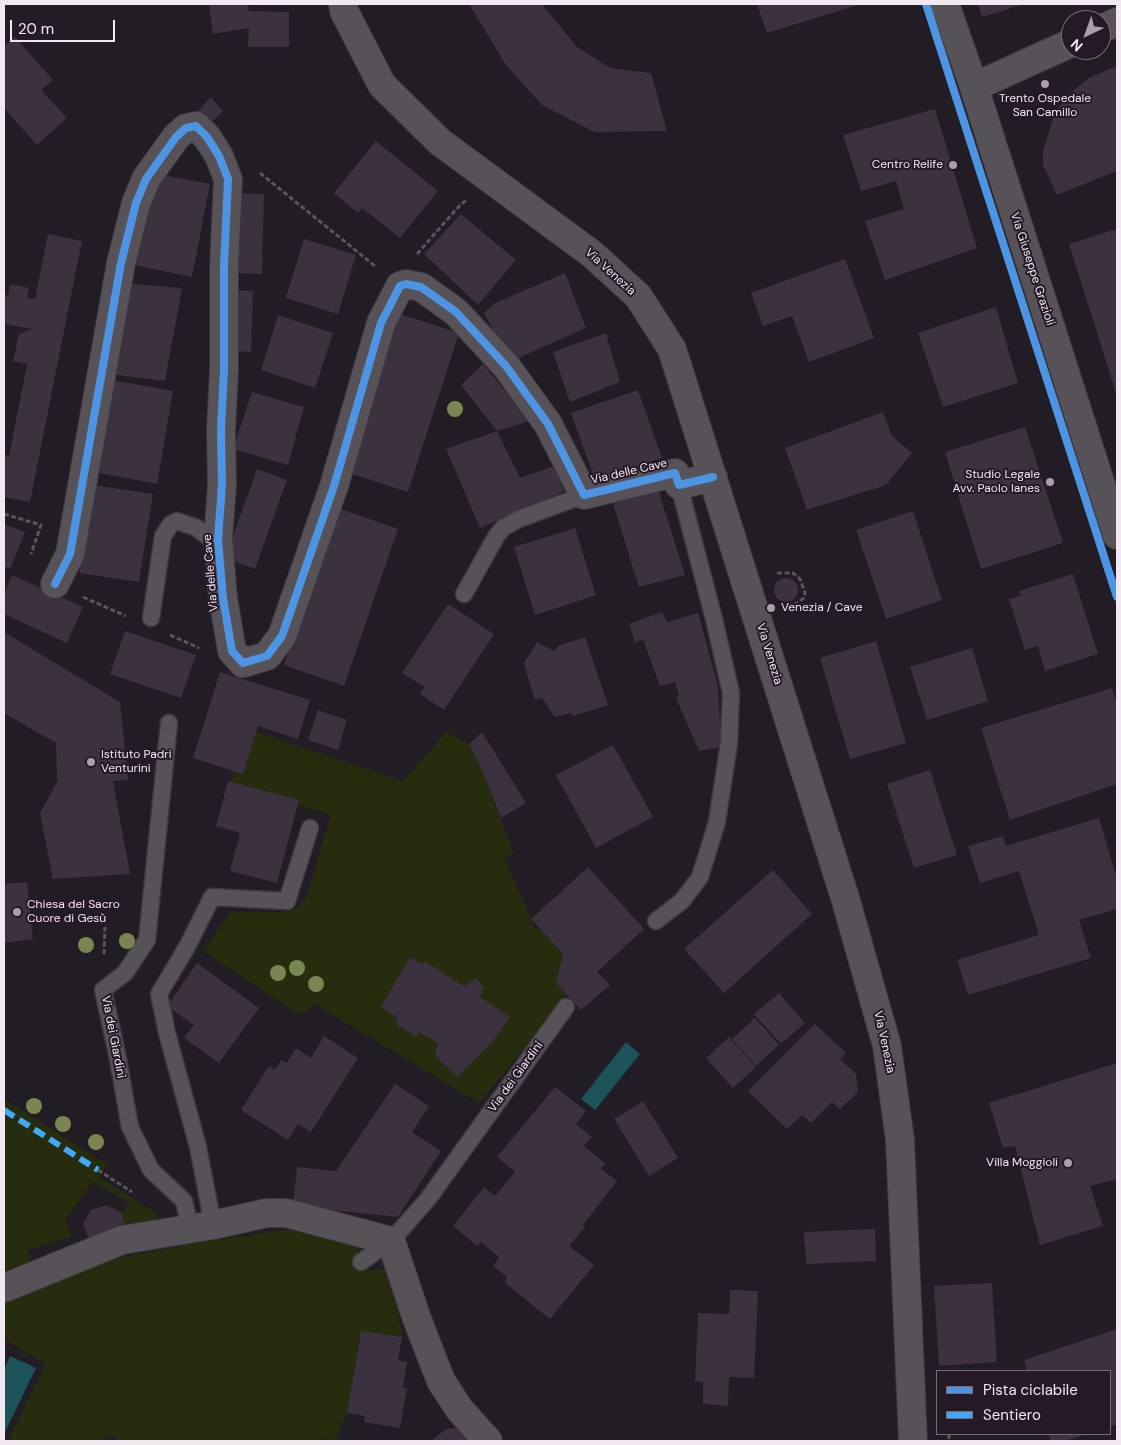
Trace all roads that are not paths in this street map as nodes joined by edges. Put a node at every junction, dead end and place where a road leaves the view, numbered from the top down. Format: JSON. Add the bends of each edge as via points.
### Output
{"nodes":[{"id":1,"x":343,"y":4,"type":"edge"},
{"id":2,"x":945,"y":4,"type":"edge"},
{"id":3,"x":1061,"y":48,"type":"edge"},
{"id":4,"x":974,"y":87,"type":"junction"},
{"id":5,"x":714,"y":477,"type":"junction"},
{"id":6,"x":679,"y":485,"type":"junction"},
{"id":7,"x":584,"y":495,"type":"junction"},
{"id":8,"x":1117,"y":535,"type":"edge"},
{"id":9,"x":218,"y":544,"type":"junction"},
{"id":10,"x":55,"y":584,"type":"road end"},
{"id":11,"x":464,"y":594,"type":"dead end"},
{"id":12,"x":151,"y":618,"type":"dead end"},
{"id":13,"x":169,"y":724,"type":"dead end"},
{"id":14,"x":310,"y":828,"type":"dead end"},
{"id":15,"x":656,"y":921,"type":"dead end"},
{"id":16,"x":566,"y":1007,"type":"dead end"},
{"id":17,"x":202,"y":1227,"type":"junction"},
{"id":18,"x":391,"y":1241,"type":"junction"},
{"id":19,"x":362,"y":1262,"type":"dead end"},
{"id":20,"x":4,"y":1288,"type":"edge"},
{"id":21,"x":488,"y":1441,"type":"edge"},
{"id":22,"x":913,"y":1441,"type":"edge"}],
"edges":[{"from":1,"to":5,"type":"street","name":"Via Venezia","via":[[382,86],[440,142],[592,254],[638,296],[672,349]]},
{"from":2,"to":4,"type":"street","name":"Via Giuseppe Grazioli"},
{"from":3,"to":4,"type":"street"},
{"from":4,"to":8,"type":"street","name":"Via Giuseppe Grazioli"},
{"from":5,"to":6,"type":"street","name":"Via delle Cave"},
{"from":5,"to":22,"type":"street","name":"Via Venezia","via":[[846,901],[887,1046],[900,1140]]},
{"from":6,"to":7,"type":"street","name":"Via delle Cave","via":[[675,472]]},
{"from":6,"to":15,"type":"lane","name":"Via delle Cave","via":[[731,693],[730,743],[716,822],[700,877],[682,900]]},
{"from":7,"to":9,"type":"street","name":"Via delle Cave","via":[[548,424],[506,366],[456,312],[421,288],[406,284],[400,286],[381,323],[334,486],[282,636],[267,656],[243,663],[232,651]]},
{"from":7,"to":11,"type":"lane","via":[[519,518],[504,527]]},
{"from":9,"to":10,"type":"street","name":"Via delle Cave","via":[[228,179],[207,136],[196,126],[186,128],[176,137],[146,178],[136,203],[121,263],[70,554]]},
{"from":9,"to":12,"type":"lane","via":[[195,527],[177,521],[171,524],[162,536]]},
{"from":13,"to":17,"type":"lane","name":"Via dei Giardini","via":[[147,940],[125,974],[104,990],[130,1127],[150,1170],[184,1201]]},
{"from":14,"to":17,"type":"lane","via":[[286,902],[212,897],[159,994],[198,1147]]},
{"from":16,"to":18,"type":"lane","name":"Via dei Giardini","via":[[428,1199]]},
{"from":17,"to":18,"type":"street","via":[[267,1213],[286,1213]]},
{"from":17,"to":20,"type":"street","via":[[122,1240]]},
{"from":18,"to":19,"type":"lane","name":"Via dei Giardini"},
{"from":18,"to":21,"type":"street","via":[[416,1319],[441,1382],[460,1410]]}]}
